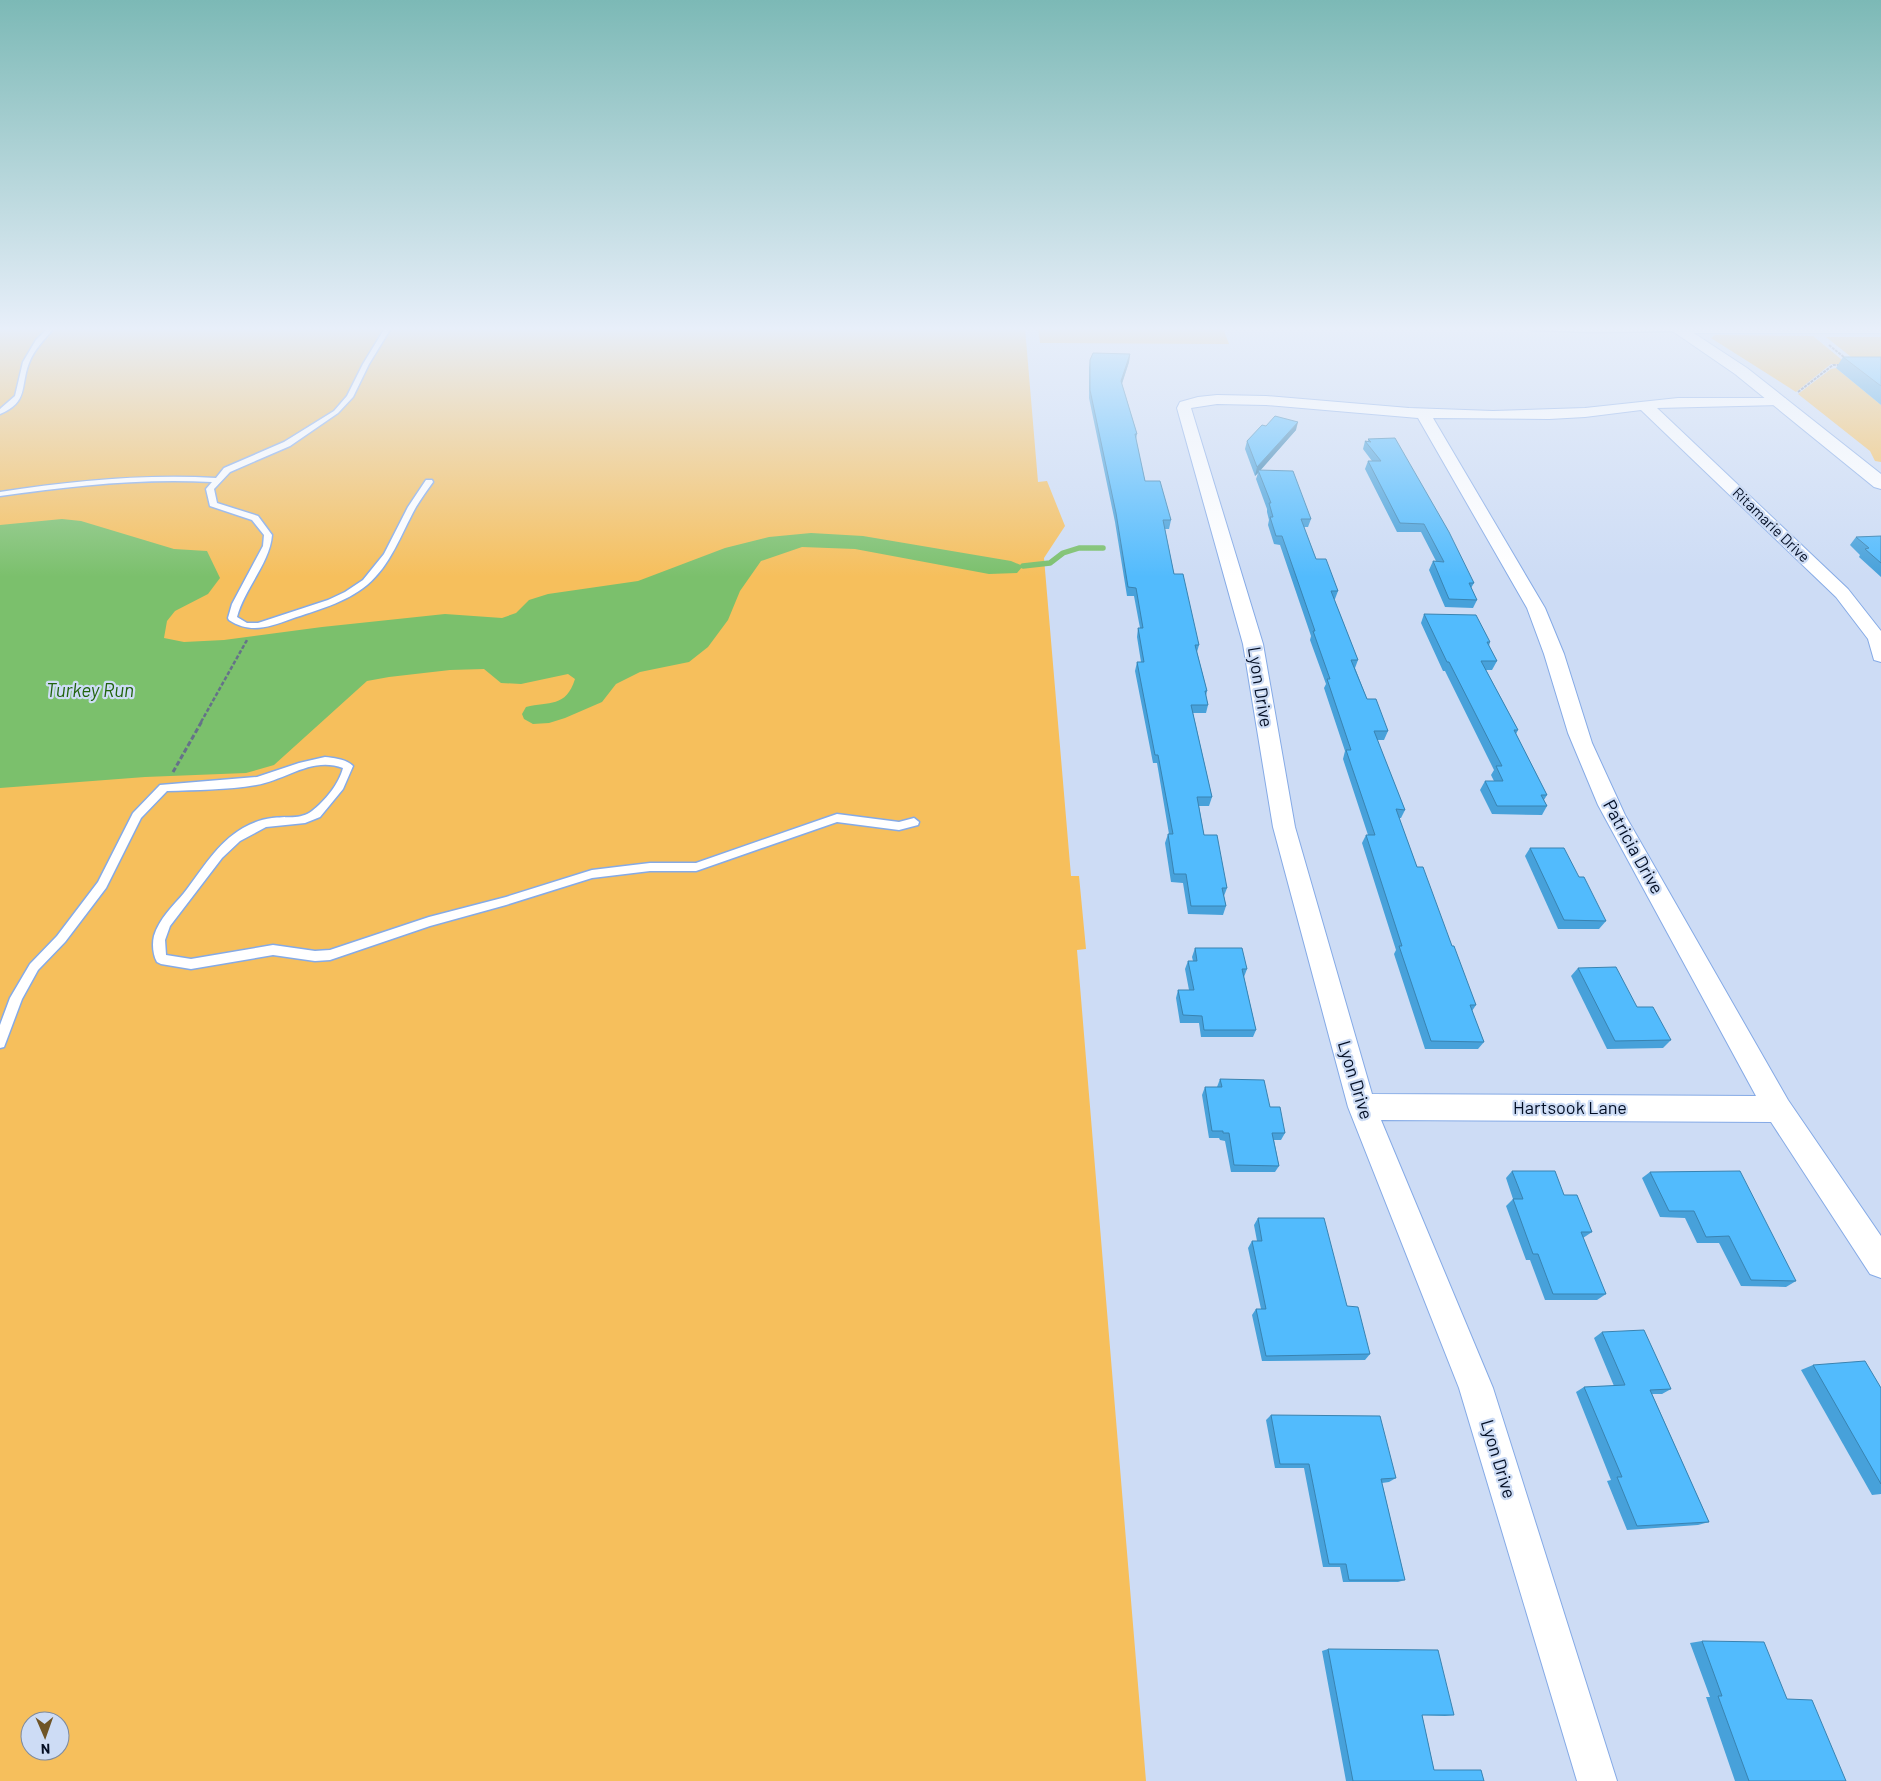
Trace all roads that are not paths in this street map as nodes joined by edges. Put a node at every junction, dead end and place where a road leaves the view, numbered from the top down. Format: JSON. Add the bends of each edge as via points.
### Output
{"nodes":[{"id":1,"x":337,"y":411,"type":"edge"},
{"id":2,"x":1185,"y":411,"type":"edge"},
{"id":3,"x":1391,"y":411,"type":"edge"},
{"id":4,"x":1593,"y":411,"type":"edge"},
{"id":5,"x":1651,"y":411,"type":"edge"},
{"id":6,"x":1803,"y":411,"type":"edge"},
{"id":7,"x":1423,"y":414,"type":"junction"},
{"id":8,"x":216,"y":480,"type":"junction"},
{"id":9,"x":428,"y":482,"type":"dead end"},
{"id":10,"x":1881,"y":483,"type":"edge"},
{"id":11,"x":0,"y":494,"type":"edge"},
{"id":12,"x":1881,"y":656,"type":"edge"},
{"id":13,"x":914,"y":822,"type":"dead end"},
{"id":14,"x":0,"y":1044,"type":"edge"},
{"id":15,"x":1362,"y":1107,"type":"junction"},
{"id":16,"x":1778,"y":1110,"type":"junction"},
{"id":17,"x":1881,"y":1263,"type":"edge"},
{"id":18,"x":1597,"y":1781,"type":"edge"}],
"edges":[{"from":1,"to":8,"type":"lane","via":[[302,436],[227,470]]},
{"from":2,"to":15,"type":"street","name":"Lyon Drive","via":[[1253,644],[1284,827]]},
{"from":3,"to":7,"type":"street","name":"Lyon Drive"},
{"from":4,"to":7,"type":"street"},
{"from":5,"to":12,"type":"street","name":"Ritamarie Drive","via":[[1842,593],[1877,638]]},
{"from":6,"to":10,"type":"main road"},
{"from":7,"to":16,"type":"street","name":"Patricia Drive","via":[[1536,608],[1594,774]]},
{"from":8,"to":9,"type":"lane","via":[[210,489],[213,504],[255,518],[268,536],[267,546],[236,604],[232,618],[254,627],[319,607],[358,588],[396,540]]},
{"from":8,"to":11,"type":"lane","via":[[129,479]]},
{"from":13,"to":14,"type":"lane","via":[[899,826],[837,818],[696,867],[650,867],[592,874],[330,955],[273,950],[190,964],[160,959],[160,934],[212,861],[226,845],[260,824],[311,818],[320,812],[347,775],[348,766],[338,761],[320,761],[302,764],[270,778],[164,788],[137,816],[102,884],[62,939],[34,967],[16,998]]},
{"from":15,"to":16,"type":"street","name":"Hartsook Lane"},
{"from":15,"to":18,"type":"street","name":"Lyon Drive","via":[[1476,1388]]},
{"from":16,"to":17,"type":"street","name":"Patricia Drive"}]}
